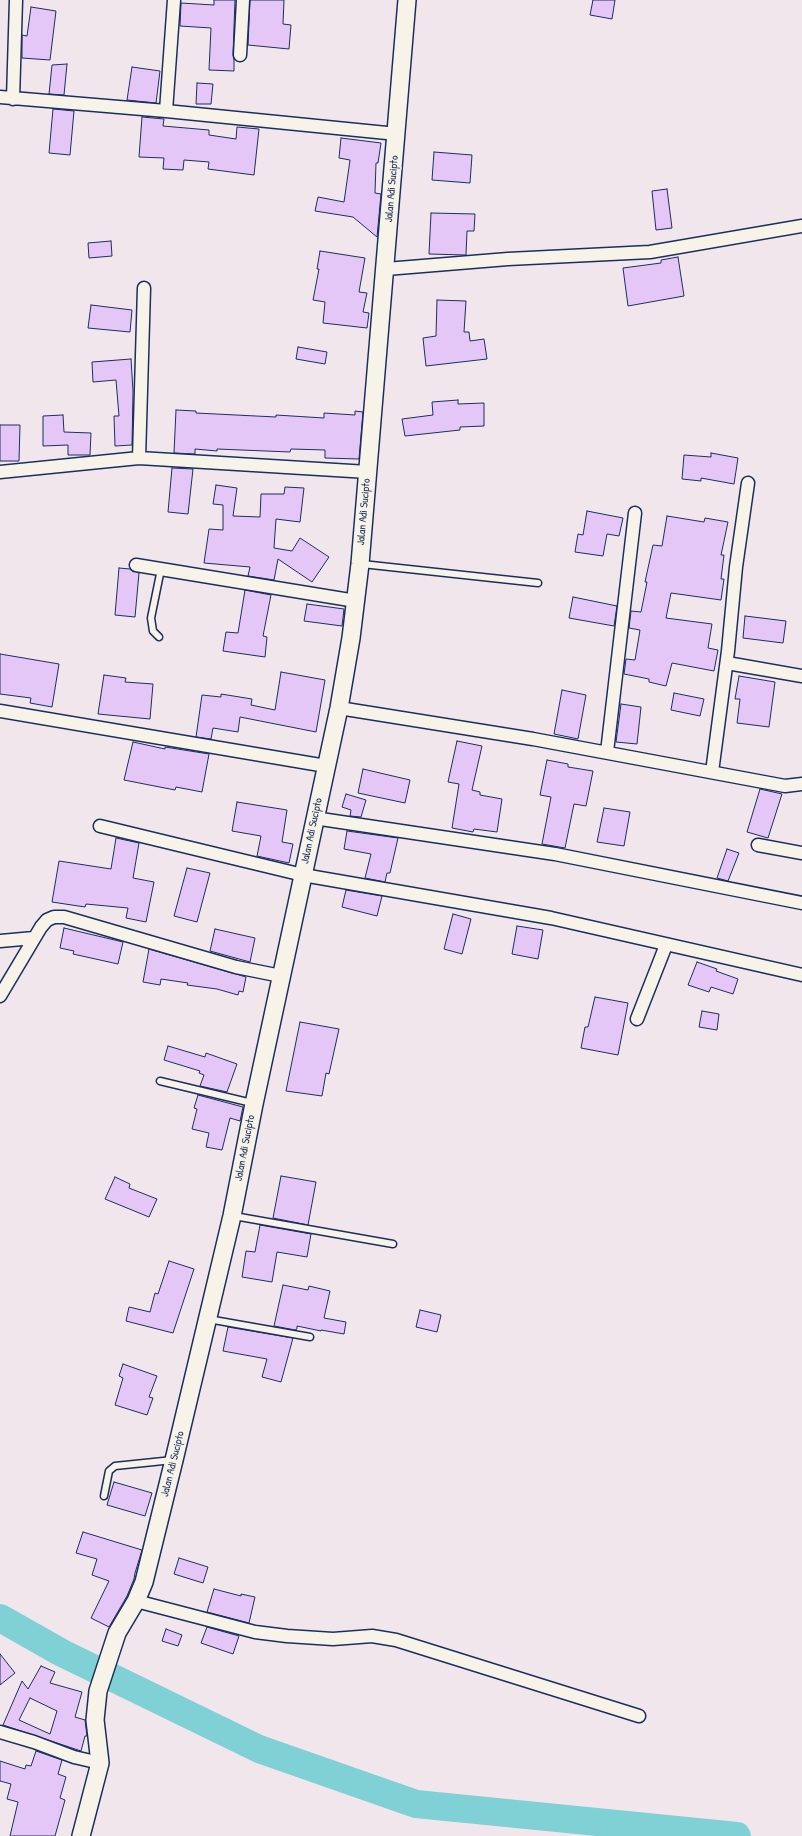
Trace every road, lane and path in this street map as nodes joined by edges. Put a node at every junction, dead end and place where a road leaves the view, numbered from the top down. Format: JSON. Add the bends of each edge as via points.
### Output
{"nodes":[{"id":1,"x":16,"y":0,"type":"edge"},
{"id":2,"x":174,"y":0,"type":"edge"},
{"id":3,"x":243,"y":0,"type":"edge"},
{"id":4,"x":407,"y":0,"type":"edge"},
{"id":5,"x":240,"y":55,"type":"dead end"},
{"id":6,"x":0,"y":98,"type":"edge"},
{"id":7,"x":13,"y":99,"type":"junction"},
{"id":8,"x":166,"y":111,"type":"junction"},
{"id":9,"x":397,"y":134,"type":"junction"},
{"id":10,"x":802,"y":226,"type":"edge"},
{"id":11,"x":386,"y":269,"type":"junction"},
{"id":12,"x":144,"y":288,"type":"dead end"},
{"id":13,"x":139,"y":458,"type":"junction"},
{"id":14,"x":0,"y":472,"type":"edge"},
{"id":15,"x":368,"y":472,"type":"junction"},
{"id":16,"x":748,"y":483,"type":"dead end"},
{"id":17,"x":635,"y":513,"type":"dead end"},
{"id":18,"x":360,"y":564,"type":"junction"},
{"id":19,"x":136,"y":565,"type":"dead end"},
{"id":20,"x":161,"y":569,"type":"junction"},
{"id":21,"x":538,"y":583,"type":"dead end"},
{"id":22,"x":356,"y":601,"type":"junction"},
{"id":23,"x":159,"y":637,"type":"dead end"},
{"id":24,"x":727,"y":663,"type":"junction"},
{"id":25,"x":802,"y":676,"type":"edge"},
{"id":26,"x":339,"y":708,"type":"junction"},
{"id":27,"x":0,"y":711,"type":"edge"},
{"id":28,"x":607,"y":752,"type":"junction"},
{"id":29,"x":326,"y":766,"type":"junction"},
{"id":30,"x":712,"y":772,"type":"junction"},
{"id":31,"x":802,"y":784,"type":"edge"},
{"id":32,"x":314,"y":818,"type":"junction"},
{"id":33,"x":100,"y":826,"type":"dead end"},
{"id":34,"x":758,"y":845,"type":"dead end"},
{"id":35,"x":802,"y":853,"type":"edge"},
{"id":36,"x":303,"y":875,"type":"junction"},
{"id":37,"x":802,"y":904,"type":"edge"},
{"id":38,"x":34,"y":938,"type":"junction"},
{"id":39,"x":0,"y":941,"type":"edge"},
{"id":40,"x":666,"y":945,"type":"junction"},
{"id":41,"x":802,"y":975,"type":"edge"},
{"id":42,"x":281,"y":976,"type":"junction"},
{"id":43,"x":0,"y":996,"type":"edge"},
{"id":44,"x":637,"y":1019,"type":"dead end"},
{"id":45,"x":160,"y":1082,"type":"dead end"},
{"id":46,"x":254,"y":1104,"type":"junction"},
{"id":47,"x":232,"y":1216,"type":"junction"},
{"id":48,"x":393,"y":1244,"type":"dead end"},
{"id":49,"x":206,"y":1319,"type":"junction"},
{"id":50,"x":310,"y":1337,"type":"dead end"},
{"id":51,"x":174,"y":1460,"type":"junction"},
{"id":52,"x":104,"y":1496,"type":"dead end"},
{"id":53,"x":136,"y":1601,"type":"junction"},
{"id":54,"x":639,"y":1716,"type":"dead end"},
{"id":55,"x":0,"y":1732,"type":"edge"},
{"id":56,"x":100,"y":1763,"type":"junction"},
{"id":57,"x":81,"y":1836,"type":"edge"}],
"edges":[{"from":1,"to":7,"type":"street"},
{"from":2,"to":8,"type":"street"},
{"from":3,"to":5,"type":"street"},
{"from":4,"to":9,"type":"street","name":"Jalan Adi Sucipto"},
{"from":6,"to":7,"type":"street"},
{"from":7,"to":8,"type":"street"},
{"from":8,"to":9,"type":"street"},
{"from":9,"to":11,"type":"street","name":"Jalan Adi Sucipto"},
{"from":10,"to":11,"type":"street","via":[[650,252],[508,259]]},
{"from":11,"to":15,"type":"street","name":"Jalan Adi Sucipto"},
{"from":12,"to":13,"type":"street"},
{"from":13,"to":14,"type":"street"},
{"from":13,"to":15,"type":"street"},
{"from":15,"to":18,"type":"street","name":"Jalan Adi Sucipto"},
{"from":16,"to":24,"type":"street","via":[[736,566]]},
{"from":17,"to":28,"type":"street"},
{"from":18,"to":21,"type":"lane"},
{"from":18,"to":22,"type":"street","name":"Jalan Adi Sucipto"},
{"from":19,"to":20,"type":"street"},
{"from":20,"to":22,"type":"street"},
{"from":20,"to":23,"type":"lane","via":[[151,618],[153,631]]},
{"from":22,"to":26,"type":"street","name":"Jalan Adi Sucipto"},
{"from":24,"to":25,"type":"street"},
{"from":24,"to":30,"type":"street"},
{"from":26,"to":28,"type":"street"},
{"from":26,"to":29,"type":"street","name":"Jalan Adi Sucipto"},
{"from":27,"to":29,"type":"street"},
{"from":28,"to":30,"type":"street"},
{"from":29,"to":32,"type":"street","name":"Jalan Adi Sucipto"},
{"from":30,"to":31,"type":"street","via":[[785,786]]},
{"from":32,"to":36,"type":"street","name":"Jalan Adi Sucipto"},
{"from":32,"to":37,"type":"street","via":[[555,854]]},
{"from":33,"to":36,"type":"street"},
{"from":34,"to":35,"type":"street"},
{"from":36,"to":40,"type":"street","via":[[551,918]]},
{"from":36,"to":42,"type":"street","name":"Jalan Adi Sucipto"},
{"from":38,"to":39,"type":"street"},
{"from":38,"to":42,"type":"street","via":[[47,920],[64,917],[236,967]]},
{"from":38,"to":43,"type":"street"},
{"from":40,"to":41,"type":"street"},
{"from":40,"to":44,"type":"street"},
{"from":42,"to":46,"type":"street","name":"Jalan Adi Sucipto"},
{"from":45,"to":46,"type":"lane"},
{"from":46,"to":47,"type":"street","name":"Jalan Adi Sucipto"},
{"from":47,"to":48,"type":"lane"},
{"from":47,"to":49,"type":"street","name":"Jalan Adi Sucipto"},
{"from":49,"to":50,"type":"lane"},
{"from":49,"to":51,"type":"street","name":"Jalan Adi Sucipto"},
{"from":51,"to":52,"type":"lane","via":[[115,1466],[108,1471]]},
{"from":51,"to":53,"type":"street","name":"Jalan Adi Sucipto","via":[[144,1582]]},
{"from":53,"to":54,"type":"street","via":[[254,1632],[333,1639],[372,1636],[396,1640]]},
{"from":53,"to":56,"type":"street","name":"Jalan Adi Sucipto","via":[[113,1643],[98,1691],[95,1720]]},
{"from":55,"to":56,"type":"street"},
{"from":56,"to":57,"type":"street"}]}
